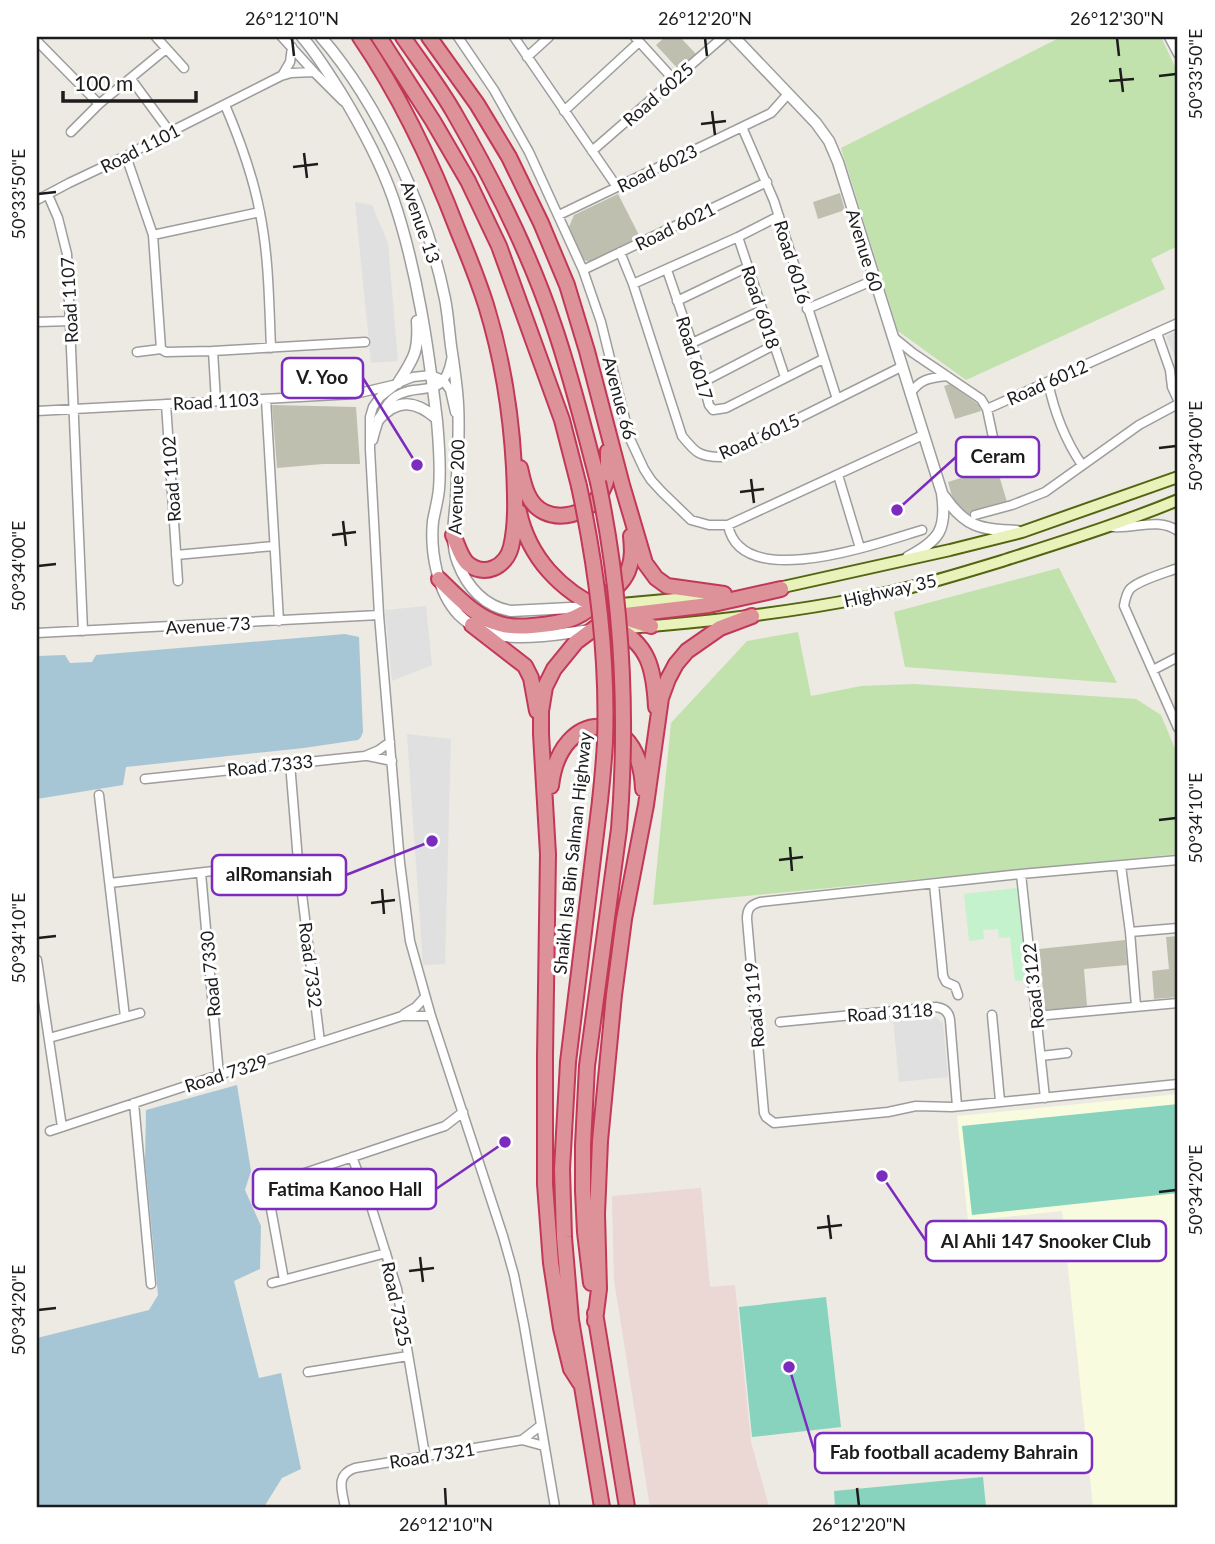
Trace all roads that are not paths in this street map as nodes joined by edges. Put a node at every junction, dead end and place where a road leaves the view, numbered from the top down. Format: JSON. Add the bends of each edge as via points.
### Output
{"nodes":[{"id":1,"x":156,"y":37,"type":"edge"},
{"id":2,"x":282,"y":37,"type":"edge"},
{"id":3,"x":302,"y":37,"type":"edge"},
{"id":4,"x":321,"y":37,"type":"edge"},
{"id":5,"x":360,"y":37,"type":"edge"},
{"id":6,"x":379,"y":37,"type":"edge"},
{"id":7,"x":403,"y":37,"type":"edge"},
{"id":8,"x":429,"y":37,"type":"edge"},
{"id":9,"x":458,"y":37,"type":"edge"},
{"id":10,"x":514,"y":37,"type":"edge"},
{"id":11,"x":549,"y":37,"type":"edge"},
{"id":12,"x":723,"y":37,"type":"edge"},
{"id":13,"x":734,"y":37,"type":"edge"},
{"id":14,"x":1169,"y":37,"type":"edge"},
{"id":15,"x":637,"y":39,"type":"edge"},
{"id":16,"x":37,"y":40,"type":"edge"},
{"id":17,"x":292,"y":47,"type":"junction"},
{"id":18,"x":166,"y":48,"type":"junction"},
{"id":19,"x":1178,"y":54,"type":"edge"},
{"id":20,"x":527,"y":57,"type":"junction"},
{"id":21,"x":184,"y":68,"type":"dead end"},
{"id":22,"x":314,"y":72,"type":"junction"},
{"id":23,"x":281,"y":76,"type":"junction"},
{"id":24,"x":131,"y":79,"type":"junction"},
{"id":25,"x":674,"y":80,"type":"junction"},
{"id":26,"x":788,"y":94,"type":"junction"},
{"id":27,"x":99,"y":104,"type":"junction"},
{"id":28,"x":225,"y":105,"type":"junction"},
{"id":29,"x":349,"y":107,"type":"junction"},
{"id":30,"x":564,"y":111,"type":"junction"},
{"id":31,"x":742,"y":127,"type":"junction"},
{"id":32,"x":71,"y":132,"type":"dead end"},
{"id":33,"x":170,"y":132,"type":"junction"},
{"id":34,"x":592,"y":151,"type":"junction"},
{"id":35,"x":126,"y":156,"type":"junction"},
{"id":36,"x":766,"y":182,"type":"junction"},
{"id":37,"x":617,"y":187,"type":"junction"},
{"id":38,"x":48,"y":195,"type":"junction"},
{"id":39,"x":37,"y":200,"type":"edge"},
{"id":40,"x":260,"y":212,"type":"junction"},
{"id":41,"x":559,"y":215,"type":"junction"},
{"id":42,"x":779,"y":216,"type":"junction"},
{"id":43,"x":400,"y":222,"type":"junction"},
{"id":44,"x":153,"y":235,"type":"junction"},
{"id":45,"x":738,"y":237,"type":"junction"},
{"id":46,"x":620,"y":252,"type":"junction"},
{"id":47,"x":748,"y":267,"type":"junction"},
{"id":48,"x":583,"y":270,"type":"junction"},
{"id":49,"x":667,"y":270,"type":"junction"},
{"id":50,"x":874,"y":279,"type":"junction"},
{"id":51,"x":634,"y":284,"type":"junction"},
{"id":52,"x":677,"y":301,"type":"junction"},
{"id":53,"x":807,"y":309,"type":"junction"},
{"id":54,"x":762,"y":310,"type":"junction"},
{"id":55,"x":70,"y":320,"type":"junction"},
{"id":56,"x":37,"y":322,"type":"edge"},
{"id":57,"x":1178,"y":323,"type":"edge"},
{"id":58,"x":1157,"y":333,"type":"junction"},
{"id":59,"x":892,"y":336,"type":"junction"},
{"id":60,"x":365,"y":342,"type":"dead end"},
{"id":61,"x":692,"y":343,"type":"junction"},
{"id":62,"x":774,"y":345,"type":"junction"},
{"id":63,"x":271,"y":348,"type":"junction"},
{"id":64,"x":160,"y":349,"type":"junction"},
{"id":65,"x":213,"y":351,"type":"junction"},
{"id":66,"x":137,"y":352,"type":"dead end"},
{"id":67,"x":452,"y":353,"type":"junction"},
{"id":68,"x":823,"y":359,"type":"junction"},
{"id":69,"x":901,"y":367,"type":"junction"},
{"id":70,"x":431,"y":375,"type":"junction"},
{"id":71,"x":947,"y":376,"type":"junction"},
{"id":72,"x":785,"y":377,"type":"junction"},
{"id":73,"x":443,"y":380,"type":"junction"},
{"id":74,"x":702,"y":382,"type":"junction"},
{"id":75,"x":1048,"y":382,"type":"junction"},
{"id":76,"x":398,"y":383,"type":"junction"},
{"id":77,"x":432,"y":389,"type":"junction"},
{"id":78,"x":910,"y":394,"type":"junction"},
{"id":79,"x":265,"y":399,"type":"junction"},
{"id":80,"x":837,"y":399,"type":"junction"},
{"id":81,"x":216,"y":401,"type":"junction"},
{"id":82,"x":1178,"y":402,"type":"edge"},
{"id":83,"x":166,"y":404,"type":"junction"},
{"id":84,"x":74,"y":409,"type":"junction"},
{"id":85,"x":987,"y":409,"type":"junction"},
{"id":86,"x":37,"y":411,"type":"edge"},
{"id":87,"x":605,"y":414,"type":"junction"},
{"id":88,"x":436,"y":418,"type":"junction"},
{"id":89,"x":379,"y":419,"type":"junction"},
{"id":90,"x":458,"y":429,"type":"junction"},
{"id":91,"x":923,"y":435,"type":"junction"},
{"id":92,"x":513,"y":443,"type":"junction"},
{"id":93,"x":370,"y":449,"type":"junction"},
{"id":94,"x":998,"y":461,"type":"dead end"},
{"id":95,"x":1082,"y":465,"type":"junction"},
{"id":96,"x":838,"y":475,"type":"junction"},
{"id":97,"x":1178,"y":477,"type":"edge"},
{"id":98,"x":622,"y":485,"type":"junction"},
{"id":99,"x":515,"y":491,"type":"junction"},
{"id":100,"x":942,"y":493,"type":"junction"},
{"id":101,"x":1178,"y":499,"type":"edge"},
{"id":102,"x":975,"y":515,"type":"dead end"},
{"id":103,"x":727,"y":525,"type":"junction"},
{"id":104,"x":1110,"y":527,"type":"junction"},
{"id":105,"x":922,"y":530,"type":"dead end"},
{"id":106,"x":1022,"y":531,"type":"junction"},
{"id":107,"x":1178,"y":531,"type":"edge"},
{"id":108,"x":453,"y":535,"type":"junction"},
{"id":109,"x":274,"y":547,"type":"junction"},
{"id":110,"x":860,"y":548,"type":"junction"},
{"id":111,"x":176,"y":555,"type":"junction"},
{"id":112,"x":901,"y":561,"type":"junction"},
{"id":113,"x":1178,"y":568,"type":"edge"},
{"id":114,"x":439,"y":579,"type":"junction"},
{"id":115,"x":178,"y":581,"type":"dead end"},
{"id":116,"x":781,"y":589,"type":"junction"},
{"id":117,"x":724,"y":594,"type":"junction"},
{"id":118,"x":583,"y":609,"type":"junction"},
{"id":119,"x":379,"y":615,"type":"junction"},
{"id":120,"x":752,"y":616,"type":"junction"},
{"id":121,"x":279,"y":621,"type":"junction"},
{"id":122,"x":618,"y":622,"type":"junction"},
{"id":123,"x":472,"y":625,"type":"junction"},
{"id":124,"x":597,"y":626,"type":"junction"},
{"id":125,"x":651,"y":626,"type":"joint"},
{"id":126,"x":83,"y":631,"type":"junction"},
{"id":127,"x":37,"y":633,"type":"edge"},
{"id":128,"x":1178,"y":657,"type":"edge"},
{"id":129,"x":1153,"y":670,"type":"junction"},
{"id":130,"x":1178,"y":728,"type":"edge"},
{"id":131,"x":656,"y":729,"type":"junction"},
{"id":132,"x":541,"y":734,"type":"junction"},
{"id":133,"x":390,"y":742,"type":"junction"},
{"id":134,"x":365,"y":756,"type":"junction"},
{"id":135,"x":392,"y":761,"type":"junction"},
{"id":136,"x":290,"y":763,"type":"junction"},
{"id":137,"x":145,"y":779,"type":"dead end"},
{"id":138,"x":99,"y":795,"type":"dead end"},
{"id":139,"x":547,"y":817,"type":"junction"},
{"id":140,"x":639,"y":843,"type":"junction"},
{"id":141,"x":1178,"y":860,"type":"edge"},
{"id":142,"x":298,"y":861,"type":"junction"},
{"id":143,"x":1121,"y":866,"type":"junction"},
{"id":144,"x":201,"y":873,"type":"junction"},
{"id":145,"x":1021,"y":874,"type":"junction"},
{"id":146,"x":110,"y":883,"type":"junction"},
{"id":147,"x":934,"y":884,"type":"junction"},
{"id":148,"x":1178,"y":928,"type":"edge"},
{"id":149,"x":1130,"y":933,"type":"junction"},
{"id":150,"x":37,"y":960,"type":"edge"},
{"id":151,"x":958,"y":995,"type":"dead end"},
{"id":152,"x":425,"y":997,"type":"junction"},
{"id":153,"x":1178,"y":1003,"type":"edge"},
{"id":154,"x":1136,"y":1006,"type":"junction"},
{"id":155,"x":140,"y":1013,"type":"dead end"},
{"id":156,"x":992,"y":1015,"type":"dead end"},
{"id":157,"x":402,"y":1016,"type":"junction"},
{"id":158,"x":431,"y":1016,"type":"junction"},
{"id":159,"x":1036,"y":1016,"type":"junction"},
{"id":160,"x":125,"y":1017,"type":"junction"},
{"id":161,"x":780,"y":1022,"type":"dead end"},
{"id":162,"x":49,"y":1038,"type":"junction"},
{"id":163,"x":320,"y":1042,"type":"junction"},
{"id":164,"x":1066,"y":1053,"type":"dead end"},
{"id":165,"x":1041,"y":1056,"type":"junction"},
{"id":166,"x":219,"y":1075,"type":"junction"},
{"id":167,"x":1178,"y":1084,"type":"edge"},
{"id":168,"x":1045,"y":1098,"type":"junction"},
{"id":169,"x":1000,"y":1101,"type":"junction"},
{"id":170,"x":134,"y":1103,"type":"junction"},
{"id":171,"x":957,"y":1106,"type":"junction"},
{"id":172,"x":463,"y":1112,"type":"junction"},
{"id":173,"x":445,"y":1126,"type":"junction"},
{"id":174,"x":62,"y":1127,"type":"junction"},
{"id":175,"x":468,"y":1128,"type":"junction"},
{"id":176,"x":50,"y":1131,"type":"dead end"},
{"id":177,"x":352,"y":1157,"type":"junction"},
{"id":178,"x":386,"y":1253,"type":"junction"},
{"id":179,"x":284,"y":1280,"type":"junction"},
{"id":180,"x":272,"y":1283,"type":"dead end"},
{"id":181,"x":151,"y":1284,"type":"dead end"},
{"id":182,"x":595,"y":1321,"type":"junction"},
{"id":183,"x":408,"y":1356,"type":"junction"},
{"id":184,"x":308,"y":1372,"type":"dead end"},
{"id":185,"x":580,"y":1384,"type":"junction"},
{"id":186,"x":540,"y":1426,"type":"junction"},
{"id":187,"x":522,"y":1440,"type":"junction"},
{"id":188,"x":544,"y":1446,"type":"junction"},
{"id":189,"x":425,"y":1455,"type":"junction"},
{"id":190,"x":345,"y":1507,"type":"edge"},
{"id":191,"x":555,"y":1507,"type":"edge"},
{"id":192,"x":602,"y":1507,"type":"edge"},
{"id":193,"x":627,"y":1507,"type":"edge"}],
"edges":[{"from":1,"to":18,"type":"street"},
{"from":2,"to":17,"type":"street"},
{"from":3,"to":29,"type":"street","name":"Avenue 13"},
{"from":4,"to":67,"type":"street","name":"Avenue 13","via":[[381,126],[401,166],[427,233],[445,299]]},
{"from":5,"to":92,"type":"highway","via":[[429,159],[470,260],[501,368]]},
{"from":6,"to":185,"type":"highway","name":"Shaikh Isa Bin Salman Highway","bridge":true,"via":[[468,181],[499,246],[562,420],[594,566],[605,741],[568,1062],[562,1168],[564,1237]]},
{"from":7,"to":182,"type":"highway","bridge":true,"via":[[455,114],[490,179],[552,320],[598,482],[614,573],[622,667],[621,800],[584,1108],[585,1232]]},
{"from":8,"to":87,"type":"highway","via":[[477,104],[541,222],[567,285]]},
{"from":9,"to":41,"type":"street","name":"Avenue 66","via":[[524,142]]},
{"from":10,"to":20,"type":"street"},
{"from":11,"to":20,"type":"street"},
{"from":12,"to":25,"type":"street","name":"Road 6025"},
{"from":13,"to":26,"type":"street","name":"Avenue 60"},
{"from":14,"to":19,"type":"street"},
{"from":15,"to":25,"type":"street"},
{"from":15,"to":30,"type":"street"},
{"from":16,"to":27,"type":"street"},
{"from":17,"to":22,"type":"street"},
{"from":17,"to":23,"type":"street"},
{"from":18,"to":21,"type":"street"},
{"from":18,"to":24,"type":"street"},
{"from":20,"to":30,"type":"street"},
{"from":22,"to":23,"type":"street","name":"Road 1101"},
{"from":22,"to":29,"type":"street"},
{"from":23,"to":28,"type":"street","name":"Road 1101"},
{"from":24,"to":27,"type":"street"},
{"from":24,"to":33,"type":"street"},
{"from":25,"to":34,"type":"street","name":"Road 6025"},
{"from":26,"to":31,"type":"street","name":"Road 6023","via":[[771,113]]},
{"from":26,"to":50,"type":"street","name":"Avenue 60","via":[[829,141]]},
{"from":27,"to":32,"type":"street"},
{"from":28,"to":33,"type":"street","name":"Road 1101"},
{"from":28,"to":40,"type":"street"},
{"from":29,"to":43,"type":"street","name":"Avenue 13","via":[[381,169]]},
{"from":30,"to":34,"type":"street"},
{"from":31,"to":36,"type":"street","name":"Road 6016"},
{"from":31,"to":37,"type":"street","name":"Road 6023"},
{"from":33,"to":35,"type":"street","name":"Road 1101"},
{"from":34,"to":37,"type":"street"},
{"from":35,"to":38,"type":"street","name":"Road 1101"},
{"from":35,"to":44,"type":"street"},
{"from":36,"to":42,"type":"street","name":"Road 6016"},
{"from":36,"to":46,"type":"street","name":"Road 6021"},
{"from":37,"to":41,"type":"street","name":"Road 6023"},
{"from":38,"to":39,"type":"street","name":"Road 1101"},
{"from":38,"to":55,"type":"street","name":"Road 1107","via":[[65,242]]},
{"from":40,"to":44,"type":"street"},
{"from":40,"to":63,"type":"street"},
{"from":41,"to":48,"type":"street","name":"Avenue 66"},
{"from":42,"to":45,"type":"street"},
{"from":42,"to":53,"type":"street","name":"Road 6016"},
{"from":43,"to":70,"type":"street","name":"Avenue 13"},
{"from":43,"to":76,"type":"street","via":[[396,232],[415,307],[418,341]]},
{"from":44,"to":64,"type":"street"},
{"from":45,"to":47,"type":"street","name":"Road 6018"},
{"from":45,"to":49,"type":"street"},
{"from":46,"to":48,"type":"street","name":"Road 6021"},
{"from":46,"to":51,"type":"street","name":"Road 6015"},
{"from":47,"to":52,"type":"street"},
{"from":47,"to":54,"type":"street","name":"Road 6018"},
{"from":48,"to":103,"type":"street","name":"Avenue 66","via":[[601,322],[625,423],[644,469],[691,520]]},
{"from":49,"to":51,"type":"street"},
{"from":49,"to":52,"type":"street","name":"Road 6017"},
{"from":50,"to":53,"type":"street"},
{"from":50,"to":59,"type":"street","name":"Avenue 60"},
{"from":51,"to":80,"type":"street","name":"Road 6015","via":[[682,436],[693,450],[706,457],[720,457]]},
{"from":52,"to":61,"type":"street","name":"Road 6017"},
{"from":53,"to":68,"type":"street","name":"Road 6016"},
{"from":54,"to":61,"type":"street"},
{"from":54,"to":62,"type":"street","name":"Road 6018"},
{"from":55,"to":56,"type":"street"},
{"from":55,"to":84,"type":"street","name":"Road 1107"},
{"from":57,"to":58,"type":"street","name":"Road 6012"},
{"from":58,"to":75,"type":"street","name":"Road 6012"},
{"from":58,"to":82,"type":"street"},
{"from":59,"to":69,"type":"street","name":"Avenue 60"},
{"from":59,"to":71,"type":"street","name":"Road 6012"},
{"from":60,"to":63,"type":"street"},
{"from":61,"to":74,"type":"street","name":"Road 6017"},
{"from":62,"to":72,"type":"street","name":"Road 6018"},
{"from":62,"to":74,"type":"street"},
{"from":63,"to":65,"type":"street"},
{"from":64,"to":65,"type":"street"},
{"from":64,"to":66,"type":"street"},
{"from":65,"to":81,"type":"street"},
{"from":67,"to":73,"type":"street"},
{"from":67,"to":90,"type":"street","name":"Avenue 13"},
{"from":68,"to":72,"type":"street","name":"Road 6017"},
{"from":68,"to":80,"type":"street","name":"Road 6016"},
{"from":69,"to":78,"type":"street","name":"Avenue 60"},
{"from":69,"to":80,"type":"street","name":"Road 6015"},
{"from":70,"to":73,"type":"street"},
{"from":70,"to":76,"type":"street"},
{"from":70,"to":77,"type":"street","name":"Avenue 200"},
{"from":71,"to":78,"type":"street","via":[[924,380]]},
{"from":71,"to":85,"type":"street","name":"Road 6012","via":[[981,399]]},
{"from":72,"to":74,"type":"street","name":"Road 6017","via":[[719,410],[709,405]]},
{"from":73,"to":77,"type":"street"},
{"from":73,"to":90,"type":"street","name":"Avenue 200","via":[[450,390]]},
{"from":75,"to":85,"type":"street","name":"Road 6012"},
{"from":75,"to":95,"type":"street","via":[[1063,430]]},
{"from":76,"to":79,"type":"street","name":"Road 1103","via":[[355,394]]},
{"from":76,"to":93,"type":"street","via":[[373,407]]},
{"from":77,"to":88,"type":"street","name":"Avenue 200"},
{"from":77,"to":89,"type":"street","via":[[396,396]]},
{"from":78,"to":91,"type":"street","name":"Avenue 60"},
{"from":79,"to":81,"type":"street","name":"Road 1103"},
{"from":79,"to":109,"type":"street"},
{"from":81,"to":83,"type":"street","name":"Road 1103"},
{"from":82,"to":95,"type":"street"},
{"from":83,"to":84,"type":"street","name":"Road 1103"},
{"from":83,"to":111,"type":"street","name":"Road 1102"},
{"from":84,"to":86,"type":"street","name":"Road 1103"},
{"from":84,"to":126,"type":"street"},
{"from":85,"to":94,"type":"street"},
{"from":87,"to":92,"type":"highway","via":[[608,452],[604,489],[592,505],[574,514],[547,514],[533,502]]},
{"from":87,"to":98,"type":"highway"},
{"from":88,"to":89,"type":"street","via":[[406,404]]},
{"from":88,"to":114,"type":"street","name":"Avenue 200","via":[[440,456],[433,552]]},
{"from":89,"to":93,"type":"street"},
{"from":90,"to":108,"type":"street","name":"Avenue 200"},
{"from":91,"to":96,"type":"street"},
{"from":91,"to":100,"type":"street","name":"Avenue 60"},
{"from":92,"to":99,"type":"highway"},
{"from":93,"to":119,"type":"street"},
{"from":95,"to":102,"type":"street","via":[[1045,492]]},
{"from":96,"to":103,"type":"street"},
{"from":96,"to":110,"type":"street"},
{"from":97,"to":106,"type":"main road","name":"Highway 35"},
{"from":98,"to":117,"type":"highway","via":[[645,564],[656,578],[677,589]]},
{"from":98,"to":118,"type":"highway","via":[[631,537],[630,566],[620,584]]},
{"from":99,"to":108,"type":"highway","via":[[512,542],[503,564],[483,571],[473,567],[464,561]]},
{"from":99,"to":118,"type":"highway","via":[[522,527],[535,553],[551,575],[578,596]]},
{"from":100,"to":106,"type":"street","via":[[964,521],[987,529]]},
{"from":100,"to":112,"type":"street","via":[[944,512],[937,536]]},
{"from":101,"to":104,"type":"main road","name":"Highway 35"},
{"from":103,"to":110,"type":"street","via":[[741,549],[758,557],[810,558]]},
{"from":104,"to":107,"type":"street","via":[[1156,523]]},
{"from":104,"to":120,"type":"main road","name":"Highway 35","via":[[933,582]]},
{"from":105,"to":110,"type":"street"},
{"from":106,"to":112,"type":"main road","name":"Highway 35"},
{"from":108,"to":118,"type":"street","name":"Avenue 200","via":[[457,562],[467,581],[492,605],[510,611]]},
{"from":109,"to":111,"type":"street"},
{"from":109,"to":121,"type":"street"},
{"from":111,"to":115,"type":"street","name":"Road 1102"},
{"from":112,"to":116,"type":"main road","name":"Highway 35"},
{"from":113,"to":129,"type":"street","via":[[1138,584],[1126,596],[1124,606]]},
{"from":114,"to":118,"type":"highway","via":[[478,614],[497,624],[557,624],[573,619]]},
{"from":114,"to":123,"type":"street","name":"Avenue 200","via":[[447,599]]},
{"from":116,"to":117,"type":"main road","name":"Highway 35"},
{"from":116,"to":122,"type":"highway"},
{"from":117,"to":118,"type":"main road","name":"Highway 35"},
{"from":118,"to":122,"type":"highway"},
{"from":118,"to":124,"type":"highway"},
{"from":119,"to":121,"type":"street","name":"Avenue 73"},
{"from":119,"to":133,"type":"street"},
{"from":120,"to":125,"type":"main road","name":"Highway 35"},
{"from":120,"to":131,"type":"highway","via":[[720,628],[687,651],[668,678]]},
{"from":121,"to":126,"type":"street","name":"Avenue 73"},
{"from":122,"to":124,"type":"highway"},
{"from":122,"to":125,"type":"highway"},
{"from":122,"to":131,"type":"highway","via":[[646,654],[653,671]]},
{"from":123,"to":124,"type":"street","name":"Avenue 200","via":[[513,637]]},
{"from":123,"to":132,"type":"highway","via":[[525,666],[535,693]]},
{"from":124,"to":132,"type":"highway","via":[[576,642],[554,669],[545,687]]},
{"from":126,"to":127,"type":"street","name":"Avenue 73"},
{"from":128,"to":129,"type":"street"},
{"from":129,"to":130,"type":"street"},
{"from":131,"to":140,"type":"highway"},
{"from":132,"to":139,"type":"highway"},
{"from":133,"to":134,"type":"street","name":"Road 7333"},
{"from":133,"to":135,"type":"street"},
{"from":134,"to":135,"type":"street"},
{"from":134,"to":136,"type":"street","name":"Road 7333"},
{"from":135,"to":152,"type":"street","via":[[410,942]]},
{"from":136,"to":137,"type":"street","name":"Road 7333"},
{"from":136,"to":142,"type":"street","name":"Road 7332"},
{"from":138,"to":146,"type":"street"},
{"from":139,"to":140,"type":"highway","via":[[553,769],[561,750],[579,733],[606,726],[625,737],[639,763],[643,788]]},
{"from":139,"to":185,"type":"highway","via":[[545,1184],[561,1328]]},
{"from":140,"to":182,"type":"highway","via":[[624,919],[600,1141]]},
{"from":141,"to":143,"type":"street","name":"Road 3119"},
{"from":142,"to":144,"type":"street"},
{"from":142,"to":163,"type":"street","name":"Road 7332"},
{"from":143,"to":145,"type":"street","name":"Road 3119"},
{"from":143,"to":149,"type":"street"},
{"from":144,"to":146,"type":"street"},
{"from":144,"to":166,"type":"street","name":"Road 7330"},
{"from":145,"to":147,"type":"street","name":"Road 3119"},
{"from":145,"to":159,"type":"street","name":"Road 3122"},
{"from":146,"to":160,"type":"street"},
{"from":147,"to":151,"type":"street","via":[[943,976]]},
{"from":147,"to":171,"type":"street","name":"Road 3119","via":[[760,902],[750,908],[747,919],[764,1113],[779,1124],[910,1107]]},
{"from":148,"to":149,"type":"street"},
{"from":149,"to":154,"type":"street"},
{"from":150,"to":162,"type":"street"},
{"from":152,"to":157,"type":"street","name":"Road 7329"},
{"from":152,"to":158,"type":"street"},
{"from":153,"to":154,"type":"street"},
{"from":154,"to":159,"type":"street"},
{"from":155,"to":160,"type":"street"},
{"from":156,"to":169,"type":"street"},
{"from":157,"to":158,"type":"street","name":"Road 7329"},
{"from":157,"to":163,"type":"street","name":"Road 7329"},
{"from":158,"to":172,"type":"street"},
{"from":159,"to":165,"type":"street","name":"Road 3122"},
{"from":160,"to":162,"type":"street"},
{"from":161,"to":171,"type":"street","name":"Road 3118","via":[[943,1009],[950,1017]]},
{"from":162,"to":174,"type":"street"},
{"from":163,"to":166,"type":"street","name":"Road 7329"},
{"from":164,"to":165,"type":"street"},
{"from":165,"to":168,"type":"street","name":"Road 3122"},
{"from":166,"to":170,"type":"street","name":"Road 7329"},
{"from":167,"to":168,"type":"street","name":"Road 3119"},
{"from":168,"to":169,"type":"street","name":"Road 3119"},
{"from":169,"to":171,"type":"street","name":"Road 3119"},
{"from":170,"to":174,"type":"street","name":"Road 7329"},
{"from":170,"to":181,"type":"street"},
{"from":172,"to":173,"type":"street"},
{"from":172,"to":175,"type":"street"},
{"from":173,"to":175,"type":"street"},
{"from":173,"to":177,"type":"street"},
{"from":174,"to":176,"type":"street","name":"Road 7329"},
{"from":175,"to":186,"type":"street","via":[[514,1275]]},
{"from":177,"to":178,"type":"street","name":"Road 7325"},
{"from":177,"to":179,"type":"street","via":[[272,1184],[269,1198]]},
{"from":178,"to":179,"type":"street"},
{"from":178,"to":183,"type":"street","name":"Road 7325"},
{"from":179,"to":180,"type":"street"},
{"from":182,"to":193,"type":"highway"},
{"from":183,"to":184,"type":"street"},
{"from":183,"to":189,"type":"street","name":"Road 7325"},
{"from":185,"to":192,"type":"highway","name":"Shaikh Isa Bin Salman Highway"},
{"from":186,"to":187,"type":"street","name":"Road 7321"},
{"from":186,"to":188,"type":"street"},
{"from":187,"to":188,"type":"street","name":"Road 7321"},
{"from":187,"to":189,"type":"street","name":"Road 7321"},
{"from":188,"to":191,"type":"street"},
{"from":189,"to":190,"type":"street","name":"Road 7321","via":[[344,1474]]}]}
